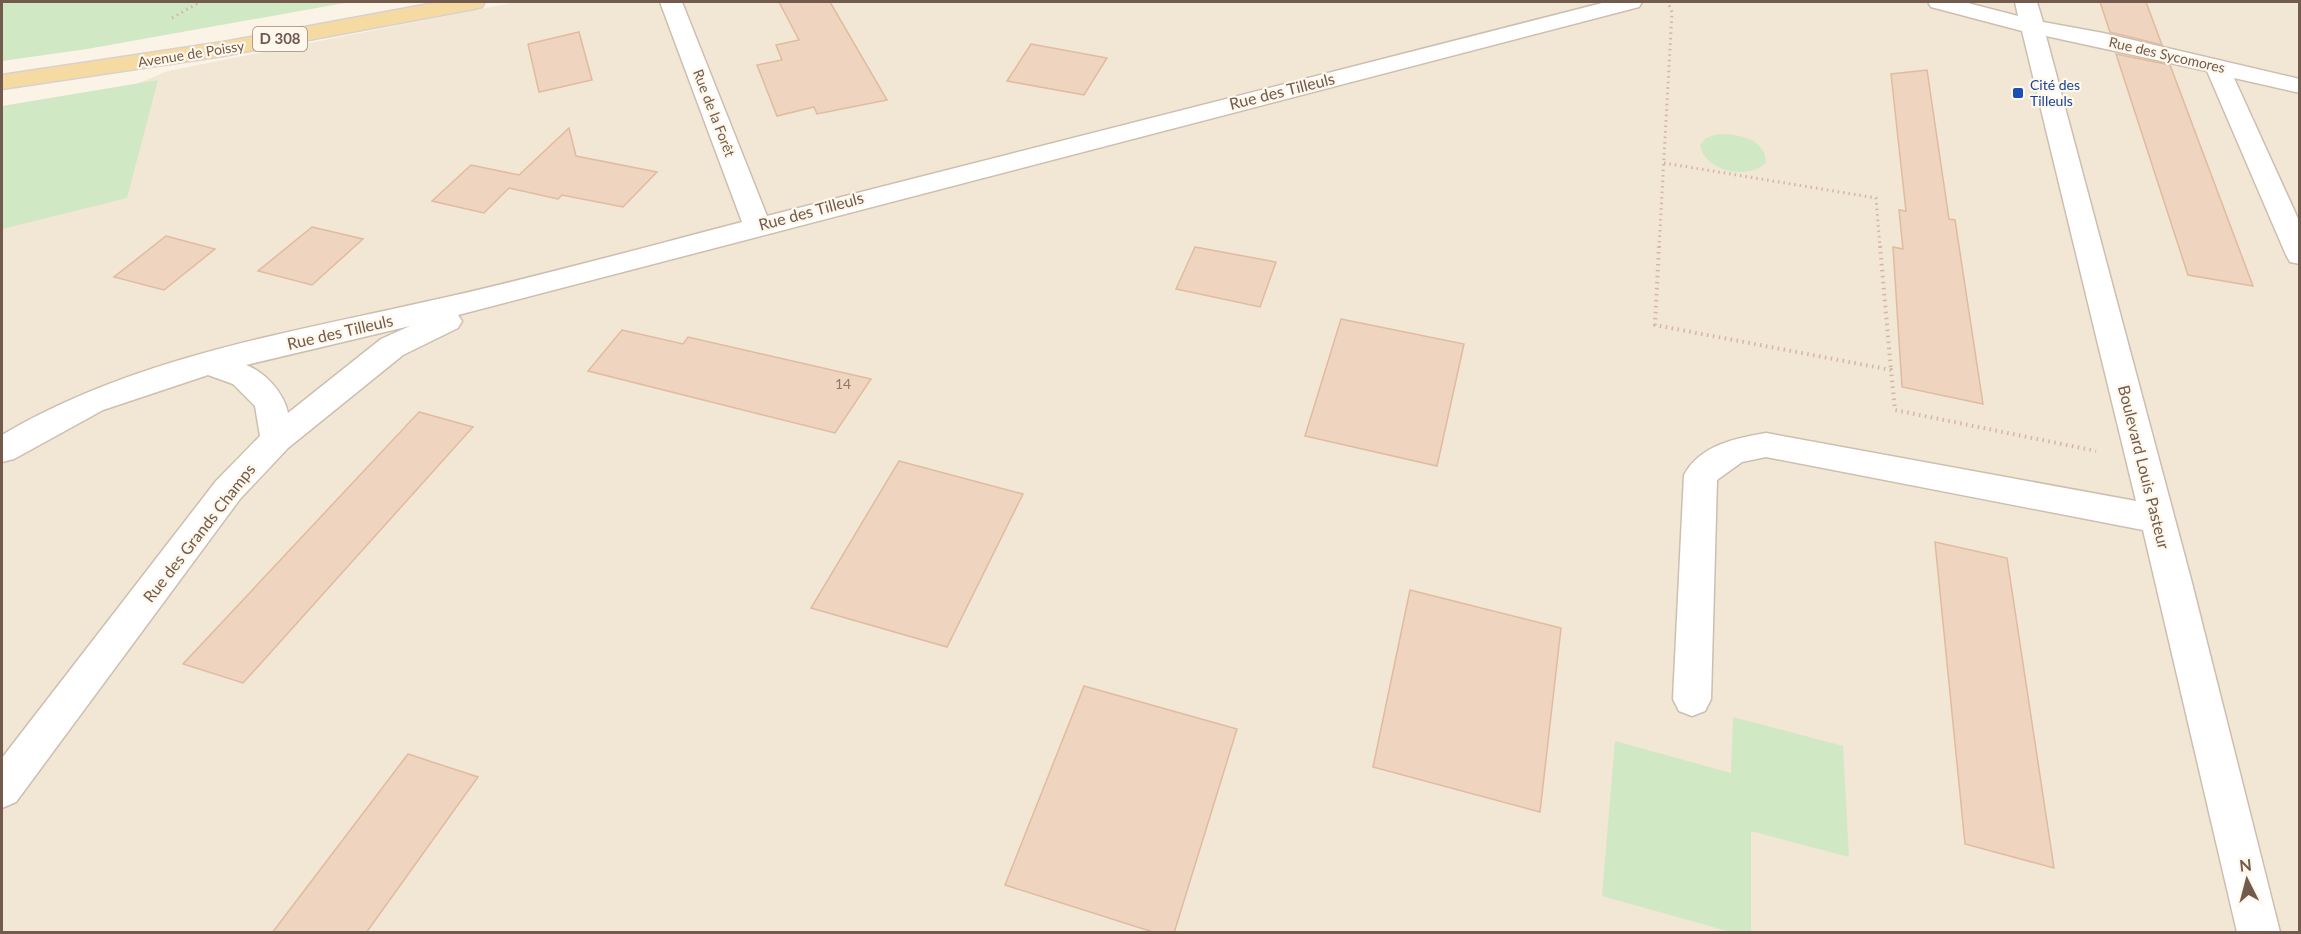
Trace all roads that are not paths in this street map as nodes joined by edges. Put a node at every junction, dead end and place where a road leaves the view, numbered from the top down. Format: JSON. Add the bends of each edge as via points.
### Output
{"nodes":[{"id":1,"x":474,"y":2,"type":"edge"},
{"id":2,"x":671,"y":2,"type":"edge"},
{"id":3,"x":1631,"y":2,"type":"edge"},
{"id":4,"x":1939,"y":2,"type":"edge"},
{"id":5,"x":2030,"y":14,"type":"edge"},
{"id":6,"x":2217,"y":67,"type":"junction"},
{"id":7,"x":85,"y":71,"type":"junction"},
{"id":8,"x":2,"y":82,"type":"edge"},
{"id":9,"x":2300,"y":86,"type":"edge"},
{"id":10,"x":2,"y":88,"type":"edge"},
{"id":11,"x":757,"y":225,"type":"junction"},
{"id":12,"x":2300,"y":255,"type":"edge"},
{"id":13,"x":506,"y":293,"type":"junction"},
{"id":14,"x":209,"y":363,"type":"junction"},
{"id":15,"x":277,"y":439,"type":"junction"},
{"id":16,"x":2,"y":450,"type":"edge"},
{"id":17,"x":2158,"y":519,"type":"junction"},
{"id":18,"x":1692,"y":699,"type":"dead end"},
{"id":19,"x":2,"y":789,"type":"edge"},
{"id":20,"x":2259,"y":933,"type":"edge"}],
"edges":[{"from":1,"to":7,"type":"main road","name":"Avenue de Poissy","number":"D 308"},
{"from":2,"to":11,"type":"street","name":"Rue de la Forêt"},
{"from":3,"to":11,"type":"street","name":"Rue des Tilleuls"},
{"from":4,"to":5,"type":"street"},
{"from":5,"to":6,"type":"street","name":"Rue des Sycomores","via":[[2103,40]]},
{"from":5,"to":17,"type":"street","name":"Boulevard Louis Pasteur"},
{"from":6,"to":9,"type":"street","name":"Rue des Sycomores"},
{"from":6,"to":12,"type":"street"},
{"from":7,"to":8,"type":"main road","number":"D 308"},
{"from":7,"to":10,"type":"main road","number":"D 308"},
{"from":11,"to":13,"type":"street","name":"Rue des Tilleuls"},
{"from":13,"to":14,"type":"street","name":"Rue des Tilleuls"},
{"from":13,"to":15,"type":"street","name":"Rue des Grands Champs","via":[[392,347]]},
{"from":14,"to":15,"type":"street","via":[[244,376],[270,402]]},
{"from":14,"to":16,"type":"street","name":"Rue des Tilleuls","via":[[119,391],[40,427]]},
{"from":15,"to":19,"type":"street","name":"Rue des Grands Champs","via":[[228,490]]},
{"from":17,"to":18,"type":"street","via":[[1766,445],[1733,451],[1701,475]]},
{"from":17,"to":20,"type":"street","name":"Boulevard Louis Pasteur"}]}
